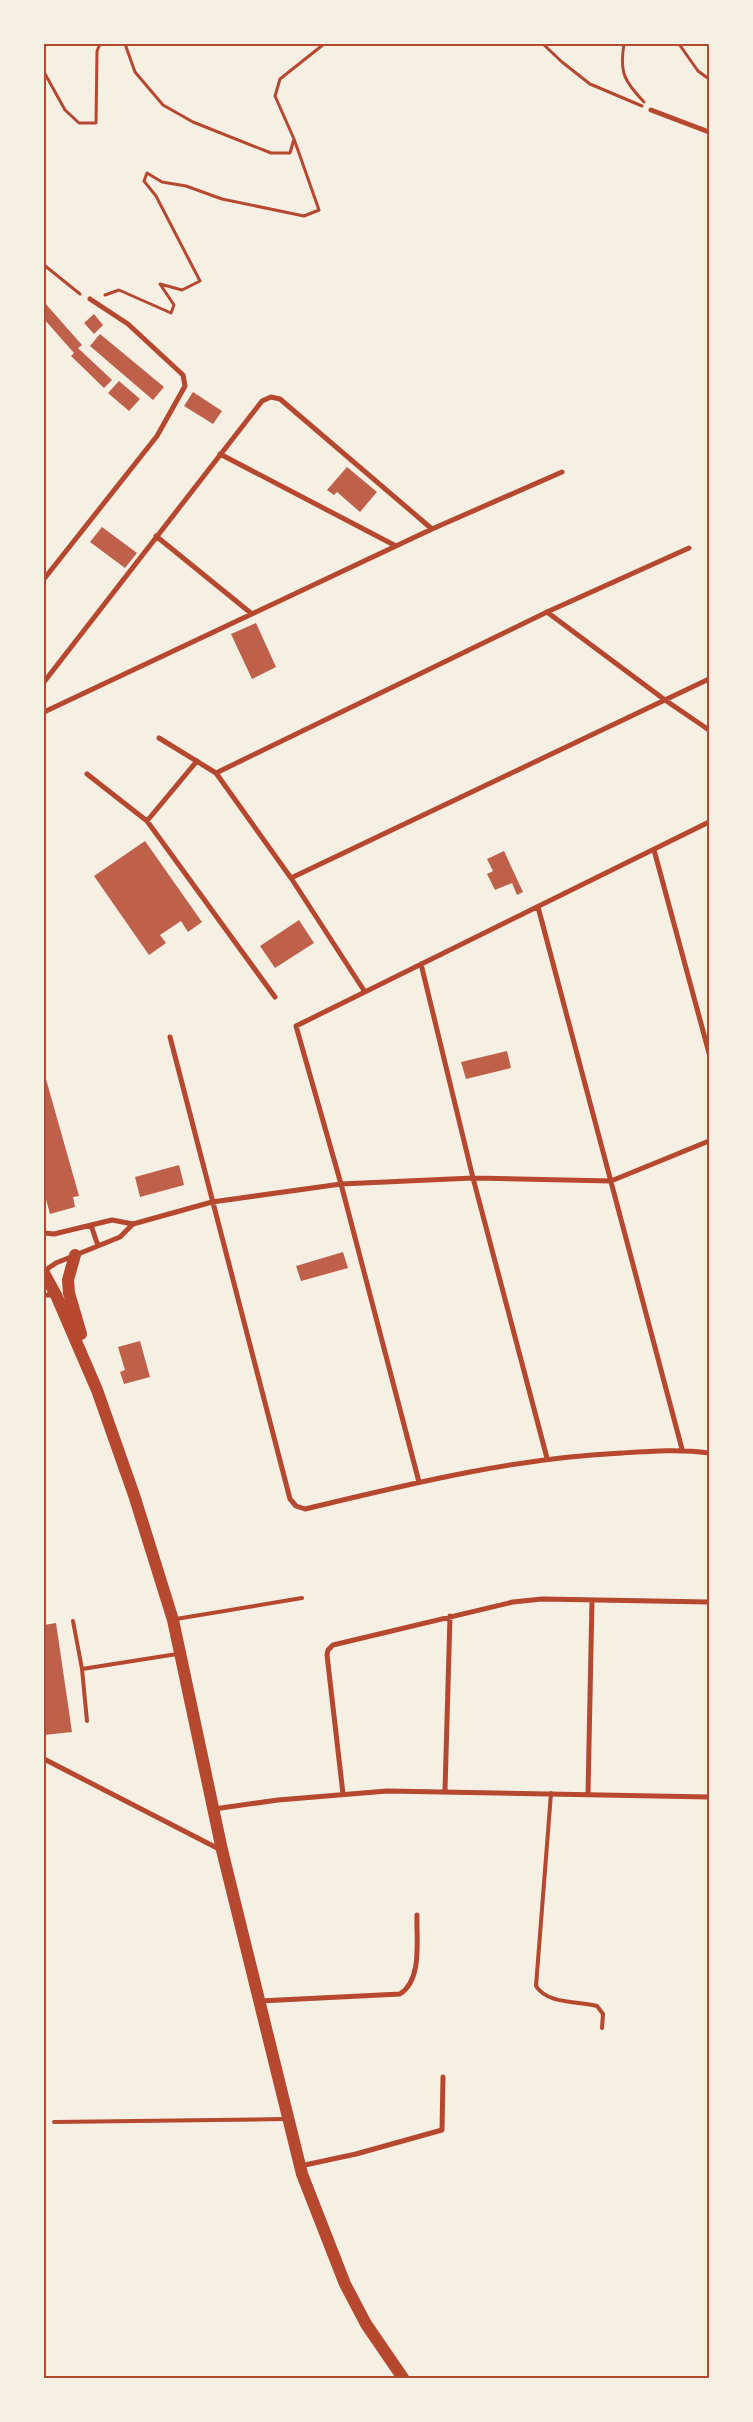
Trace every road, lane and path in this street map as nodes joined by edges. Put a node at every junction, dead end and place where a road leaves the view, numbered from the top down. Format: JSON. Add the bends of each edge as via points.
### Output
{"nodes":[{"id":1,"x":100,"y":44,"type":"edge"},
{"id":2,"x":125,"y":44,"type":"edge"},
{"id":3,"x":324,"y":44,"type":"edge"},
{"id":4,"x":543,"y":44,"type":"edge"},
{"id":5,"x":624,"y":44,"type":"edge"},
{"id":6,"x":679,"y":44,"type":"edge"},
{"id":7,"x":44,"y":72,"type":"edge"},
{"id":8,"x":709,"y":79,"type":"edge"},
{"id":9,"x":651,"y":110,"type":"junction"},
{"id":10,"x":709,"y":132,"type":"edge"},
{"id":11,"x":294,"y":139,"type":"junction"},
{"id":12,"x":44,"y":265,"type":"edge"},
{"id":13,"x":90,"y":299,"type":"junction"},
{"id":14,"x":220,"y":454,"type":"junction"},
{"id":15,"x":562,"y":472,"type":"dead end"},
{"id":16,"x":432,"y":529,"type":"junction"},
{"id":17,"x":156,"y":536,"type":"junction"},
{"id":18,"x":396,"y":546,"type":"junction"},
{"id":19,"x":689,"y":548,"type":"dead end"},
{"id":20,"x":44,"y":579,"type":"edge"},
{"id":21,"x":547,"y":612,"type":"junction"},
{"id":22,"x":252,"y":614,"type":"junction"},
{"id":23,"x":709,"y":679,"type":"edge"},
{"id":24,"x":44,"y":682,"type":"edge"},
{"id":25,"x":665,"y":700,"type":"junction"},
{"id":26,"x":44,"y":712,"type":"edge"},
{"id":27,"x":709,"y":730,"type":"edge"},
{"id":28,"x":159,"y":738,"type":"dead end"},
{"id":29,"x":197,"y":761,"type":"junction"},
{"id":30,"x":216,"y":773,"type":"junction"},
{"id":31,"x":87,"y":774,"type":"dead end"},
{"id":32,"x":147,"y":821,"type":"junction"},
{"id":33,"x":709,"y":822,"type":"edge"},
{"id":34,"x":654,"y":850,"type":"junction"},
{"id":35,"x":291,"y":878,"type":"junction"},
{"id":36,"x":538,"y":907,"type":"junction"},
{"id":37,"x":421,"y":964,"type":"junction"},
{"id":38,"x":365,"y":992,"type":"junction"},
{"id":39,"x":275,"y":997,"type":"dead end"},
{"id":40,"x":170,"y":1037,"type":"dead end"},
{"id":41,"x":709,"y":1053,"type":"edge"},
{"id":42,"x":709,"y":1141,"type":"edge"},
{"id":43,"x":473,"y":1178,"type":"junction"},
{"id":44,"x":611,"y":1180,"type":"junction"},
{"id":45,"x":341,"y":1184,"type":"junction"},
{"id":46,"x":212,"y":1202,"type":"junction"},
{"id":47,"x":133,"y":1224,"type":"junction"},
{"id":48,"x":91,"y":1225,"type":"junction"},
{"id":49,"x":44,"y":1233,"type":"edge"},
{"id":50,"x":98,"y":1246,"type":"junction"},
{"id":51,"x":75,"y":1255,"type":"junction"},
{"id":52,"x":44,"y":1272,"type":"edge"},
{"id":53,"x":50,"y":1295,"type":"edge"},
{"id":54,"x":97,"y":1390,"type":"junction"},
{"id":55,"x":682,"y":1450,"type":"junction"},
{"id":56,"x":709,"y":1453,"type":"edge"},
{"id":57,"x":547,"y":1458,"type":"junction"},
{"id":58,"x":419,"y":1482,"type":"junction"},
{"id":59,"x":302,"y":1598,"type":"dead end"},
{"id":60,"x":592,"y":1600,"type":"junction"},
{"id":61,"x":709,"y":1602,"type":"edge"},
{"id":62,"x":450,"y":1616,"type":"junction"},
{"id":63,"x":173,"y":1620,"type":"junction"},
{"id":64,"x":73,"y":1621,"type":"dead end"},
{"id":65,"x":182,"y":1653,"type":"junction"},
{"id":66,"x":82,"y":1669,"type":"junction"},
{"id":67,"x":87,"y":1721,"type":"dead end"},
{"id":68,"x":44,"y":1759,"type":"edge"},
{"id":69,"x":445,"y":1790,"type":"junction"},
{"id":70,"x":551,"y":1793,"type":"junction"},
{"id":71,"x":343,"y":1794,"type":"junction"},
{"id":72,"x":588,"y":1794,"type":"junction"},
{"id":73,"x":709,"y":1797,"type":"edge"},
{"id":74,"x":214,"y":1809,"type":"junction"},
{"id":75,"x":222,"y":1850,"type":"junction"},
{"id":76,"x":417,"y":1915,"type":"dead end"},
{"id":77,"x":260,"y":2001,"type":"junction"},
{"id":78,"x":602,"y":2028,"type":"dead end"},
{"id":79,"x":443,"y":2077,"type":"dead end"},
{"id":80,"x":287,"y":2119,"type":"junction"},
{"id":81,"x":54,"y":2122,"type":"dead end"},
{"id":82,"x":300,"y":2166,"type":"junction"},
{"id":83,"x":404,"y":2378,"type":"edge"}],
"edges":[{"from":1,"to":7,"type":"path","via":[[97,50],[96,124],[79,124],[65,110]]},
{"from":2,"to":11,"type":"path","via":[[135,72],[163,105],[186,118],[271,153],[290,153]]},
{"from":3,"to":11,"type":"path","via":[[280,79],[275,96]]},
{"from":4,"to":9,"type":"path","via":[[590,84]]},
{"from":5,"to":9,"type":"path","via":[[621,59],[627,83]]},
{"from":6,"to":8,"type":"path","via":[[698,71]]},
{"from":9,"to":10,"type":"street"},
{"from":11,"to":13,"type":"path","via":[[319,210],[304,216],[222,199],[186,186],[162,182],[147,173],[144,181],[156,196],[200,281],[182,290],[160,284],[174,305],[171,313],[120,290]]},
{"from":12,"to":13,"type":"path","via":[[76,292]]},
{"from":13,"to":20,"type":"street","via":[[128,324],[183,375],[185,386],[157,436]]},
{"from":14,"to":16,"type":"street","via":[[262,401],[271,397],[280,399]]},
{"from":14,"to":17,"type":"street"},
{"from":14,"to":18,"type":"street"},
{"from":15,"to":16,"type":"street"},
{"from":16,"to":18,"type":"street"},
{"from":17,"to":22,"type":"street"},
{"from":17,"to":24,"type":"street"},
{"from":18,"to":22,"type":"street"},
{"from":19,"to":21,"type":"street"},
{"from":21,"to":25,"type":"street"},
{"from":21,"to":30,"type":"street"},
{"from":22,"to":26,"type":"street"},
{"from":23,"to":25,"type":"street"},
{"from":25,"to":27,"type":"street"},
{"from":25,"to":35,"type":"street"},
{"from":28,"to":29,"type":"street"},
{"from":29,"to":30,"type":"street"},
{"from":29,"to":32,"type":"street"},
{"from":30,"to":35,"type":"street"},
{"from":31,"to":32,"type":"street"},
{"from":32,"to":39,"type":"street"},
{"from":33,"to":34,"type":"street"},
{"from":34,"to":36,"type":"street"},
{"from":34,"to":41,"type":"street"},
{"from":35,"to":38,"type":"street"},
{"from":36,"to":37,"type":"street"},
{"from":36,"to":44,"type":"street"},
{"from":37,"to":38,"type":"street"},
{"from":37,"to":43,"type":"street"},
{"from":38,"to":45,"type":"street","via":[[296,1026]]},
{"from":40,"to":46,"type":"street"},
{"from":42,"to":44,"type":"street"},
{"from":43,"to":44,"type":"street"},
{"from":43,"to":45,"type":"street"},
{"from":43,"to":57,"type":"street"},
{"from":44,"to":55,"type":"street"},
{"from":45,"to":46,"type":"street"},
{"from":45,"to":58,"type":"street"},
{"from":46,"to":47,"type":"street"},
{"from":46,"to":58,"type":"street","via":[[290,1499],[305,1509]]},
{"from":47,"to":48,"type":"street","via":[[112,1220]]},
{"from":47,"to":50,"type":"street","via":[[120,1237]]},
{"from":48,"to":49,"type":"street","via":[[54,1234]]},
{"from":48,"to":50,"type":"street"},
{"from":50,"to":51,"type":"street"},
{"from":51,"to":52,"type":"street","via":[[56,1262]]},
{"from":51,"to":54,"type":"main road","via":[[68,1280],[69,1293]]},
{"from":52,"to":53,"type":"main road"},
{"from":53,"to":54,"type":"main road"},
{"from":54,"to":63,"type":"main road"},
{"from":55,"to":56,"type":"street"},
{"from":55,"to":57,"type":"street"},
{"from":57,"to":58,"type":"street"},
{"from":59,"to":63,"type":"lane"},
{"from":60,"to":61,"type":"street"},
{"from":60,"to":62,"type":"street","via":[[513,1602]]},
{"from":60,"to":72,"type":"street"},
{"from":62,"to":69,"type":"street"},
{"from":62,"to":71,"type":"street","via":[[333,1645],[328,1650]]},
{"from":63,"to":65,"type":"main road"},
{"from":64,"to":66,"type":"lane"},
{"from":65,"to":66,"type":"lane"},
{"from":65,"to":74,"type":"main road"},
{"from":66,"to":67,"type":"lane"},
{"from":68,"to":75,"type":"street"},
{"from":69,"to":70,"type":"street"},
{"from":69,"to":71,"type":"street"},
{"from":70,"to":72,"type":"street"},
{"from":70,"to":78,"type":"lane","via":[[536,1986],[541,1994],[550,1998],[597,2006],[603,2014]]},
{"from":71,"to":74,"type":"street"},
{"from":72,"to":73,"type":"street"},
{"from":74,"to":75,"type":"main road"},
{"from":75,"to":77,"type":"main road"},
{"from":76,"to":77,"type":"street","via":[[415,1974],[400,1994]]},
{"from":77,"to":80,"type":"main road"},
{"from":79,"to":82,"type":"street","via":[[442,2130]]},
{"from":80,"to":81,"type":"lane"},
{"from":80,"to":82,"type":"main road"},
{"from":82,"to":83,"type":"main road","via":[[345,2284],[366,2324]]}]}
